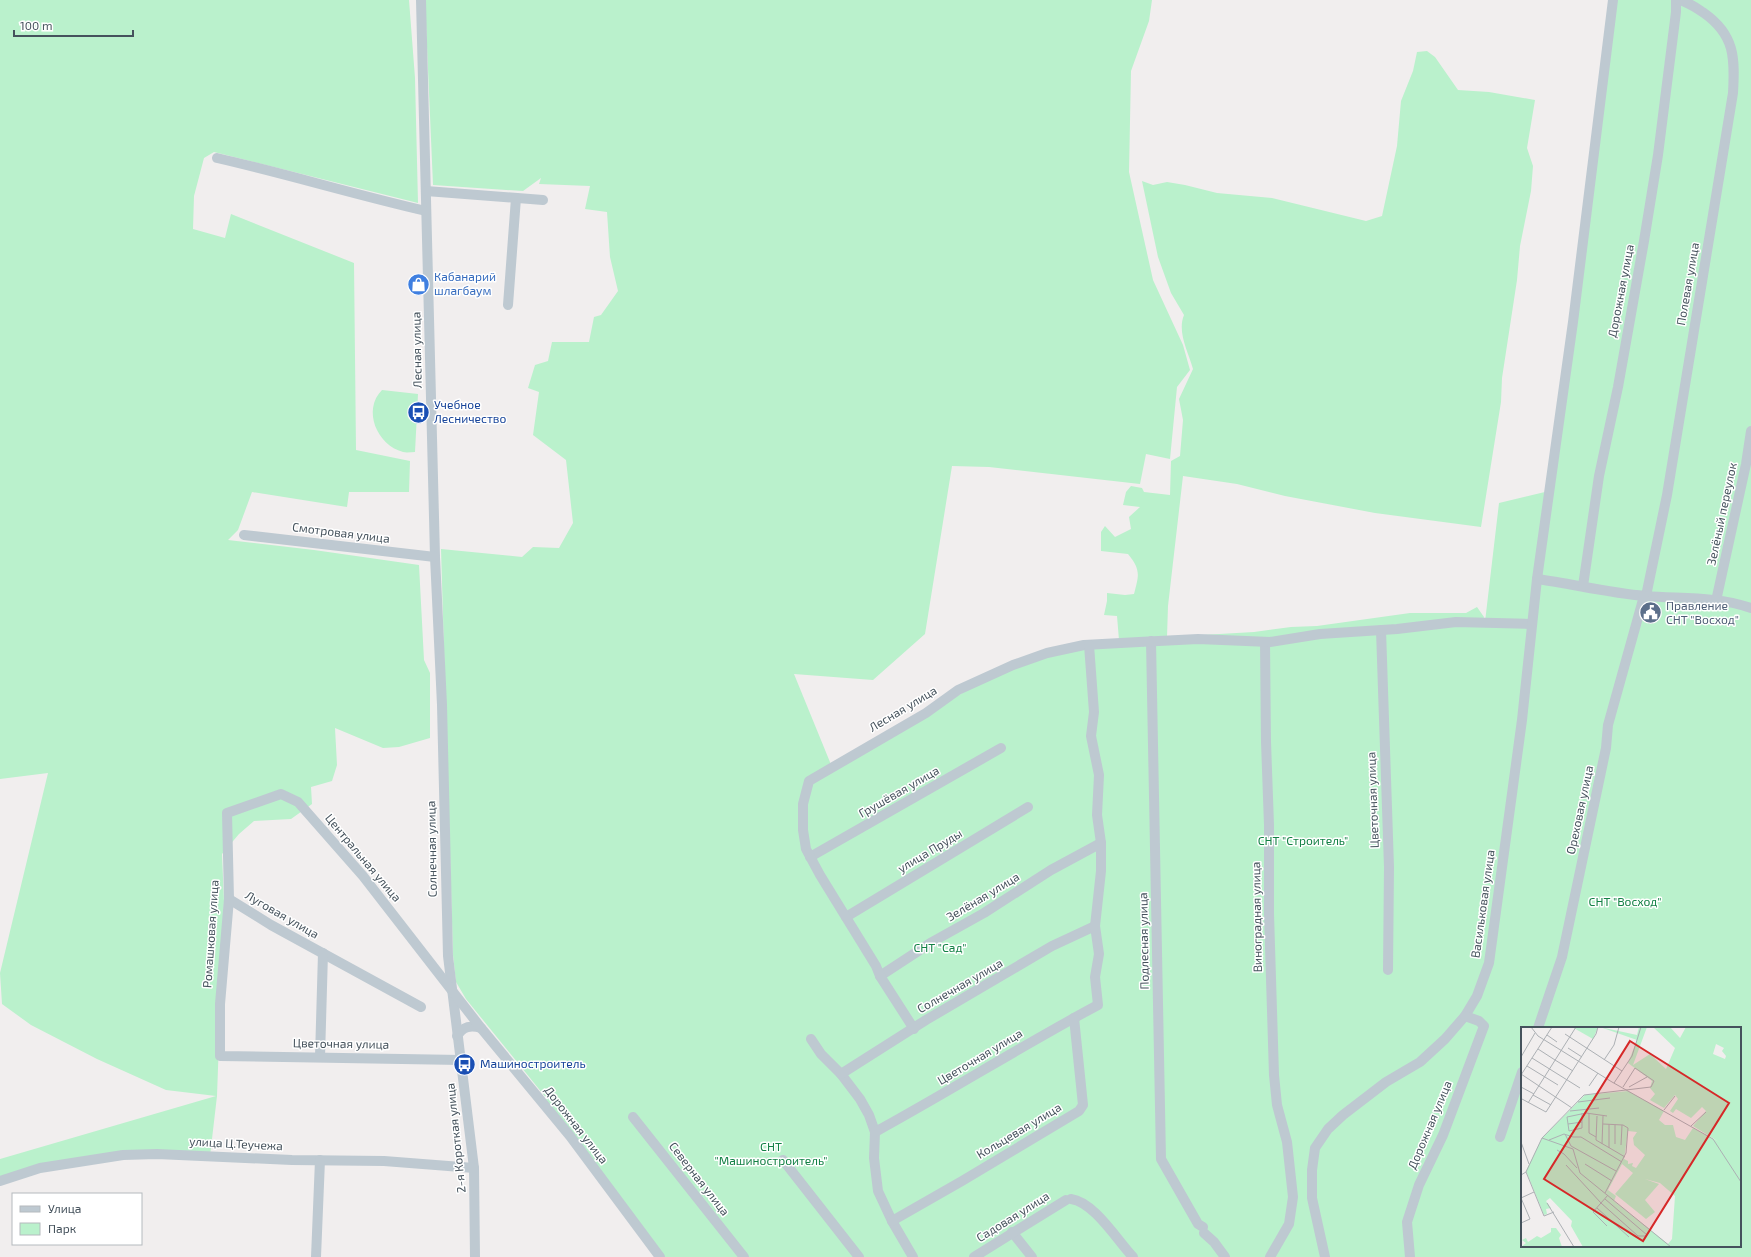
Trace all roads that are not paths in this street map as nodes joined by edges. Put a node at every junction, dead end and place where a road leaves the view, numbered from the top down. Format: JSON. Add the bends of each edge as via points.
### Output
{"nodes":[{"id":1,"x":421,"y":0,"type":"edge"},
{"id":2,"x":1613,"y":0,"type":"edge"},
{"id":3,"x":1676,"y":0,"type":"edge"},
{"id":4,"x":1679,"y":0,"type":"edge"},
{"id":5,"x":217,"y":158,"type":"dead end"},
{"id":6,"x":426,"y":191,"type":"junction"},
{"id":7,"x":516,"y":198,"type":"junction"},
{"id":8,"x":543,"y":200,"type":"dead end"},
{"id":9,"x":426,"y":211,"type":"junction"},
{"id":10,"x":508,"y":305,"type":"dead end"},
{"id":11,"x":1751,"y":431,"type":"edge"},
{"id":12,"x":244,"y":535,"type":"dead end"},
{"id":13,"x":435,"y":557,"type":"junction"},
{"id":14,"x":1537,"y":579,"type":"junction"},
{"id":15,"x":1583,"y":586,"type":"junction"},
{"id":16,"x":1645,"y":596,"type":"junction"},
{"id":17,"x":1716,"y":601,"type":"junction"},
{"id":18,"x":1751,"y":608,"type":"edge"},
{"id":19,"x":1532,"y":624,"type":"junction"},
{"id":20,"x":1381,"y":630,"type":"junction"},
{"id":21,"x":1151,"y":641,"type":"junction"},
{"id":22,"x":1265,"y":642,"type":"junction"},
{"id":23,"x":1089,"y":645,"type":"junction"},
{"id":24,"x":442,"y":706,"type":"joint"},
{"id":25,"x":1001,"y":748,"type":"dead end"},
{"id":26,"x":1028,"y":807,"type":"dead end"},
{"id":27,"x":227,"y":813,"type":"joint"},
{"id":28,"x":1101,"y":843,"type":"junction"},
{"id":29,"x":810,"y":857,"type":"junction"},
{"id":30,"x":229,"y":899,"type":"junction"},
{"id":31,"x":846,"y":917,"type":"junction"},
{"id":32,"x":1095,"y":926,"type":"junction"},
{"id":33,"x":323,"y":952,"type":"junction"},
{"id":34,"x":1388,"y":970,"type":"dead end"},
{"id":35,"x":880,"y":976,"type":"junction"},
{"id":36,"x":453,"y":992,"type":"junction"},
{"id":37,"x":421,"y":1007,"type":"dead end"},
{"id":38,"x":1465,"y":1016,"type":"junction"},
{"id":39,"x":1074,"y":1018,"type":"junction"},
{"id":40,"x":1538,"y":1027,"type":"edge"},
{"id":41,"x":481,"y":1028,"type":"junction"},
{"id":42,"x":914,"y":1029,"type":"junction"},
{"id":43,"x":457,"y":1036,"type":"junction"},
{"id":44,"x":811,"y":1039,"type":"dead end"},
{"id":45,"x":220,"y":1056,"type":"joint"},
{"id":46,"x":320,"y":1057,"type":"junction"},
{"id":47,"x":461,"y":1060,"type":"junction"},
{"id":48,"x":841,"y":1074,"type":"junction"},
{"id":49,"x":1521,"y":1075,"type":"edge"},
{"id":50,"x":633,"y":1117,"type":"dead end"},
{"id":51,"x":875,"y":1132,"type":"junction"},
{"id":52,"x":1500,"y":1137,"type":"dead end"},
{"id":53,"x":320,"y":1160,"type":"junction"},
{"id":54,"x":783,"y":1160,"type":"dead end"},
{"id":55,"x":474,"y":1168,"type":"junction"},
{"id":56,"x":0,"y":1181,"type":"edge"},
{"id":57,"x":892,"y":1221,"type":"junction"},
{"id":58,"x":1012,"y":1232,"type":"junction"},
{"id":59,"x":316,"y":1257,"type":"edge"},
{"id":60,"x":475,"y":1257,"type":"edge"},
{"id":61,"x":660,"y":1257,"type":"edge"},
{"id":62,"x":744,"y":1257,"type":"edge"},
{"id":63,"x":859,"y":1257,"type":"edge"},
{"id":64,"x":913,"y":1257,"type":"edge"},
{"id":65,"x":974,"y":1257,"type":"edge"},
{"id":66,"x":1032,"y":1257,"type":"edge"},
{"id":67,"x":1133,"y":1257,"type":"edge"},
{"id":68,"x":1225,"y":1257,"type":"edge"},
{"id":69,"x":1270,"y":1257,"type":"edge"},
{"id":70,"x":1325,"y":1257,"type":"edge"},
{"id":71,"x":1410,"y":1257,"type":"edge"}],
"edges":[{"from":1,"to":6,"type":"street","name":"Лесная улица"},
{"from":2,"to":14,"type":"street","name":"Васильковая улица","via":[[1573,322]]},
{"from":3,"to":15,"type":"street","name":"Дорожная улица","via":[[1662,124],[1645,234],[1618,387],[1599,476]]},
{"from":4,"to":16,"type":"street","name":"Полевая улица","via":[[1687,2],[1722,28],[1733,51],[1735,69],[1667,495]]},
{"from":5,"to":9,"type":"street"},
{"from":6,"to":7,"type":"street"},
{"from":6,"to":9,"type":"street","name":"Лесная улица"},
{"from":7,"to":8,"type":"street"},
{"from":7,"to":10,"type":"street"},
{"from":9,"to":13,"type":"street","name":"Лесная улица"},
{"from":11,"to":17,"type":"street","name":"Зелёный переулок"},
{"from":12,"to":13,"type":"street","name":"Смотровая улица"},
{"from":13,"to":24,"type":"street","name":"Лесная улица"},
{"from":14,"to":15,"type":"street"},
{"from":14,"to":19,"type":"street","name":"Васильковая улица"},
{"from":15,"to":16,"type":"street"},
{"from":16,"to":17,"type":"street","via":[[1690,597]]},
{"from":16,"to":40,"type":"street","name":"Ореховая улица","via":[[1608,726],[1606,748],[1562,957]]},
{"from":17,"to":18,"type":"street","via":[[1733,602]]},
{"from":19,"to":20,"type":"street","name":"Лесная улица","via":[[1456,622]]},
{"from":19,"to":38,"type":"street","name":"Васильковая улица","via":[[1522,720],[1489,963],[1477,996]]},
{"from":20,"to":22,"type":"street","name":"Лесная улица","via":[[1320,634]]},
{"from":20,"to":34,"type":"street","name":"Цветочная улица","via":[[1388,867]]},
{"from":21,"to":22,"type":"street","name":"Лесная улица"},
{"from":21,"to":23,"type":"street","name":"Лесная улица"},
{"from":21,"to":68,"type":"street","name":"Подлесная улица","via":[[1161,1158],[1198,1224]]},
{"from":22,"to":69,"type":"street","name":"Виноградная улица","via":[[1274,1075],[1277,1105],[1287,1142],[1293,1197],[1289,1224]]},
{"from":23,"to":28,"type":"street","via":[[1094,712],[1092,736],[1099,775],[1097,815]]},
{"from":23,"to":29,"type":"street","name":"Лесная улица","via":[[1047,653],[958,690],[926,712],[809,781],[803,804],[803,830],[806,850]]},
{"from":24,"to":36,"type":"street","name":"Солнечная улица","via":[[448,956]]},
{"from":25,"to":29,"type":"street","name":"Грушёвая улица"},
{"from":26,"to":31,"type":"street","name":"улица Пруды"},
{"from":27,"to":30,"type":"street","name":"Ромашковая улица"},
{"from":27,"to":36,"type":"street","name":"Центральная улица","via":[[281,794],[298,802],[363,876]]},
{"from":28,"to":32,"type":"street","via":[[1102,871]]},
{"from":28,"to":35,"type":"street","name":"Зелёная улица","via":[[1051,870]]},
{"from":29,"to":31,"type":"street","name":"Лесная улица"},
{"from":30,"to":33,"type":"street","name":"Луговая улица","via":[[271,925]]},
{"from":30,"to":45,"type":"street","name":"Ромашковая улица","via":[[220,1004]]},
{"from":31,"to":35,"type":"street","name":"Лесная улица"},
{"from":32,"to":39,"type":"street","name":"Цветочная улица","via":[[1099,954],[1095,978],[1098,1004]]},
{"from":32,"to":42,"type":"street","name":"Солнечная улица","via":[[1052,946]]},
{"from":33,"to":37,"type":"street","name":"Луговая улица"},
{"from":33,"to":46,"type":"street"},
{"from":35,"to":42,"type":"street","name":"Лесная улица"},
{"from":36,"to":41,"type":"street","name":"Дорожная улица"},
{"from":36,"to":43,"type":"street","name":"2-я Короткая улица"},
{"from":38,"to":70,"type":"street","name":"Васильковая улица","via":[[1445,1040],[1420,1062],[1386,1082],[1343,1115],[1328,1129],[1315,1148],[1312,1198]]},
{"from":38,"to":71,"type":"street","name":"Дорожная улица","via":[[1479,1020],[1484,1026],[1443,1135],[1416,1193],[1407,1222]]},
{"from":39,"to":51,"type":"street","name":"Цветочная улица"},
{"from":39,"to":57,"type":"street","name":"Кольцевая улица","via":[[1083,1105],[1079,1111]]},
{"from":41,"to":43,"type":"street","via":[[466,1027]]},
{"from":41,"to":61,"type":"street","name":"Дорожная улица","via":[[570,1136]]},
{"from":42,"to":48,"type":"street","name":"Солнечная улица"},
{"from":43,"to":47,"type":"street","name":"2-я Короткая улица"},
{"from":44,"to":48,"type":"street","via":[[821,1054]]},
{"from":45,"to":46,"type":"street","name":"Цветочная улица"},
{"from":46,"to":47,"type":"street","name":"Цветочная улица"},
{"from":47,"to":55,"type":"street","name":"2-я Короткая улица"},
{"from":48,"to":51,"type":"street","via":[[860,1099]]},
{"from":49,"to":52,"type":"street"},
{"from":50,"to":62,"type":"street","name":"Северная улица"},
{"from":51,"to":57,"type":"street","via":[[874,1158],[878,1191]]},
{"from":53,"to":55,"type":"street","name":"улица Ц.Теучежа","via":[[384,1161]]},
{"from":53,"to":56,"type":"street","name":"улица Ц.Теучежа","via":[[123,1155],[40,1168]]},
{"from":53,"to":59,"type":"street"},
{"from":54,"to":63,"type":"street"},
{"from":55,"to":60,"type":"street","name":"2-я Короткая улица"},
{"from":57,"to":64,"type":"street"},
{"from":58,"to":65,"type":"street","name":"Садовая улица"},
{"from":58,"to":66,"type":"street"},
{"from":58,"to":67,"type":"street","name":"Садовая улица","via":[[1069,1199],[1079,1200],[1092,1209]]}]}
